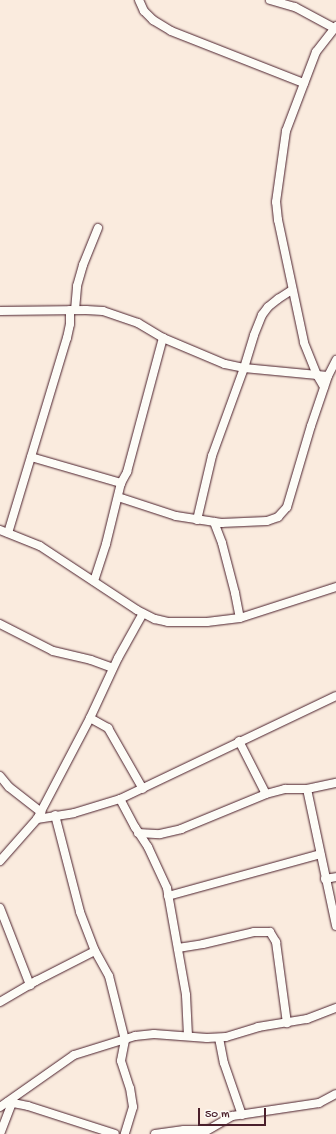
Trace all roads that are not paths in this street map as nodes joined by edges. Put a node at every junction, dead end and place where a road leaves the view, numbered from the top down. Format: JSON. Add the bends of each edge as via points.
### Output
{"nodes":[{"id":1,"x":139,"y":0,"type":"edge"},
{"id":2,"x":270,"y":0,"type":"edge"},
{"id":3,"x":335,"y":27,"type":"edge"},
{"id":4,"x":304,"y":83,"type":"junction"},
{"id":5,"x":98,"y":228,"type":"dead end"},
{"id":6,"x":292,"y":290,"type":"junction"},
{"id":7,"x":72,"y":310,"type":"junction"},
{"id":8,"x":0,"y":311,"type":"edge"},
{"id":9,"x":163,"y":338,"type":"junction"},
{"id":10,"x":336,"y":360,"type":"edge"},
{"id":11,"x":244,"y":368,"type":"junction"},
{"id":12,"x":317,"y":375,"type":"junction"},
{"id":13,"x":328,"y":376,"type":"junction"},
{"id":14,"x":324,"y":388,"type":"junction"},
{"id":15,"x":31,"y":457,"type":"junction"},
{"id":16,"x":121,"y":483,"type":"junction"},
{"id":17,"x":118,"y":497,"type":"junction"},
{"id":18,"x":197,"y":520,"type":"junction"},
{"id":19,"x":214,"y":522,"type":"junction"},
{"id":20,"x":0,"y":530,"type":"edge"},
{"id":21,"x":8,"y":533,"type":"junction"},
{"id":22,"x":94,"y":581,"type":"junction"},
{"id":23,"x":336,"y":587,"type":"edge"},
{"id":24,"x":143,"y":613,"type":"junction"},
{"id":25,"x":240,"y":618,"type":"junction"},
{"id":26,"x":0,"y":624,"type":"edge"},
{"id":27,"x":113,"y":668,"type":"junction"},
{"id":28,"x":336,"y":696,"type":"edge"},
{"id":29,"x":90,"y":718,"type":"junction"},
{"id":30,"x":239,"y":741,"type":"junction"},
{"id":31,"x":0,"y":776,"type":"edge"},
{"id":32,"x":336,"y":783,"type":"edge"},
{"id":33,"x":142,"y":789,"type":"junction"},
{"id":34,"x":307,"y":789,"type":"junction"},
{"id":35,"x":266,"y":794,"type":"junction"},
{"id":36,"x":120,"y":799,"type":"junction"},
{"id":37,"x":39,"y":815,"type":"junction"},
{"id":38,"x":55,"y":815,"type":"junction"},
{"id":39,"x":138,"y":833,"type":"junction"},
{"id":40,"x":320,"y":854,"type":"junction"},
{"id":41,"x":0,"y":860,"type":"edge"},
{"id":42,"x":336,"y":876,"type":"edge"},
{"id":43,"x":325,"y":879,"type":"junction"},
{"id":44,"x":168,"y":896,"type":"junction"},
{"id":45,"x":0,"y":908,"type":"edge"},
{"id":46,"x":336,"y":926,"type":"edge"},
{"id":47,"x":178,"y":948,"type":"junction"},
{"id":48,"x":95,"y":951,"type":"junction"},
{"id":49,"x":30,"y":984,"type":"junction"},
{"id":50,"x":0,"y":1002,"type":"edge"},
{"id":51,"x":336,"y":1008,"type":"edge"},
{"id":52,"x":287,"y":1023,"type":"junction"},
{"id":53,"x":188,"y":1036,"type":"junction"},
{"id":54,"x":219,"y":1038,"type":"junction"},
{"id":55,"x":125,"y":1040,"type":"junction"},
{"id":56,"x":336,"y":1094,"type":"edge"},
{"id":57,"x":10,"y":1102,"type":"junction"},
{"id":58,"x":0,"y":1107,"type":"edge"},
{"id":59,"x":242,"y":1115,"type":"junction"},
{"id":60,"x":204,"y":1132,"type":"edge"},
{"id":61,"x":0,"y":1134,"type":"edge"},
{"id":62,"x":115,"y":1134,"type":"edge"},
{"id":63,"x":125,"y":1134,"type":"edge"},
{"id":64,"x":155,"y":1134,"type":"edge"}],
"edges":[{"from":1,"to":4,"type":"street","via":[[144,11],[153,20],[171,31]]},
{"from":2,"to":3,"type":"street","via":[[295,7]]},
{"from":3,"to":4,"type":"street","via":[[316,52]]},
{"from":4,"to":6,"type":"street","via":[[286,131],[276,202]]},
{"from":5,"to":7,"type":"street","via":[[83,265]]},
{"from":6,"to":11,"type":"street","via":[[278,299],[262,315]]},
{"from":6,"to":12,"type":"street","via":[[304,342]]},
{"from":7,"to":8,"type":"street"},
{"from":7,"to":9,"type":"street","via":[[103,311],[120,316]]},
{"from":7,"to":15,"type":"street","via":[[67,338]]},
{"from":9,"to":11,"type":"street","via":[[225,364]]},
{"from":9,"to":16,"type":"street","via":[[127,472]]},
{"from":10,"to":13,"type":"street"},
{"from":11,"to":12,"type":"street"},
{"from":11,"to":18,"type":"street","via":[[212,456]]},
{"from":12,"to":13,"type":"street"},
{"from":12,"to":14,"type":"street"},
{"from":13,"to":14,"type":"street"},
{"from":14,"to":19,"type":"street","via":[[287,508],[278,517],[267,521]]},
{"from":15,"to":16,"type":"street"},
{"from":15,"to":21,"type":"street"},
{"from":16,"to":17,"type":"street"},
{"from":17,"to":18,"type":"street","via":[[176,516]]},
{"from":17,"to":22,"type":"street"},
{"from":18,"to":19,"type":"street"},
{"from":19,"to":25,"type":"street","via":[[222,543]]},
{"from":20,"to":21,"type":"street"},
{"from":21,"to":22,"type":"street","via":[[40,546]]},
{"from":22,"to":24,"type":"street"},
{"from":23,"to":25,"type":"street"},
{"from":24,"to":25,"type":"street","via":[[168,622],[208,622]]},
{"from":24,"to":27,"type":"street"},
{"from":26,"to":27,"type":"street","via":[[53,651]]},
{"from":27,"to":29,"type":"street"},
{"from":28,"to":30,"type":"street"},
{"from":29,"to":33,"type":"street","via":[[108,728]]},
{"from":29,"to":37,"type":"street"},
{"from":30,"to":33,"type":"street"},
{"from":30,"to":35,"type":"street"},
{"from":31,"to":37,"type":"street"},
{"from":32,"to":34,"type":"street"},
{"from":33,"to":36,"type":"street"},
{"from":34,"to":35,"type":"street"},
{"from":34,"to":40,"type":"street"},
{"from":35,"to":39,"type":"street","via":[[181,829],[160,834]]},
{"from":36,"to":38,"type":"street","via":[[74,813]]},
{"from":36,"to":39,"type":"street"},
{"from":37,"to":38,"type":"street"},
{"from":37,"to":41,"type":"street"},
{"from":38,"to":48,"type":"street","via":[[80,912]]},
{"from":39,"to":44,"type":"street","via":[[160,871]]},
{"from":40,"to":43,"type":"street"},
{"from":40,"to":44,"type":"street"},
{"from":42,"to":43,"type":"street"},
{"from":43,"to":46,"type":"street"},
{"from":44,"to":47,"type":"street"},
{"from":45,"to":49,"type":"street"},
{"from":47,"to":52,"type":"street","via":[[254,932],[270,932],[276,942]]},
{"from":47,"to":53,"type":"street","via":[[186,995]]},
{"from":48,"to":49,"type":"street"},
{"from":48,"to":55,"type":"street","via":[[109,976]]},
{"from":49,"to":50,"type":"street"},
{"from":51,"to":52,"type":"street","via":[[307,1019]]},
{"from":52,"to":54,"type":"street","via":[[258,1027]]},
{"from":53,"to":54,"type":"street"},
{"from":53,"to":55,"type":"street","via":[[144,1034]]},
{"from":54,"to":59,"type":"street","via":[[224,1063]]},
{"from":55,"to":57,"type":"street","via":[[74,1055]]},
{"from":55,"to":63,"type":"street","via":[[121,1061],[130,1088],[133,1108]]},
{"from":56,"to":59,"type":"street","via":[[319,1102]]},
{"from":57,"to":58,"type":"street"},
{"from":57,"to":61,"type":"street"},
{"from":57,"to":62,"type":"street"},
{"from":59,"to":60,"type":"street","via":[[232,1116]]},
{"from":60,"to":64,"type":"street","via":[[184,1130]]}]}
